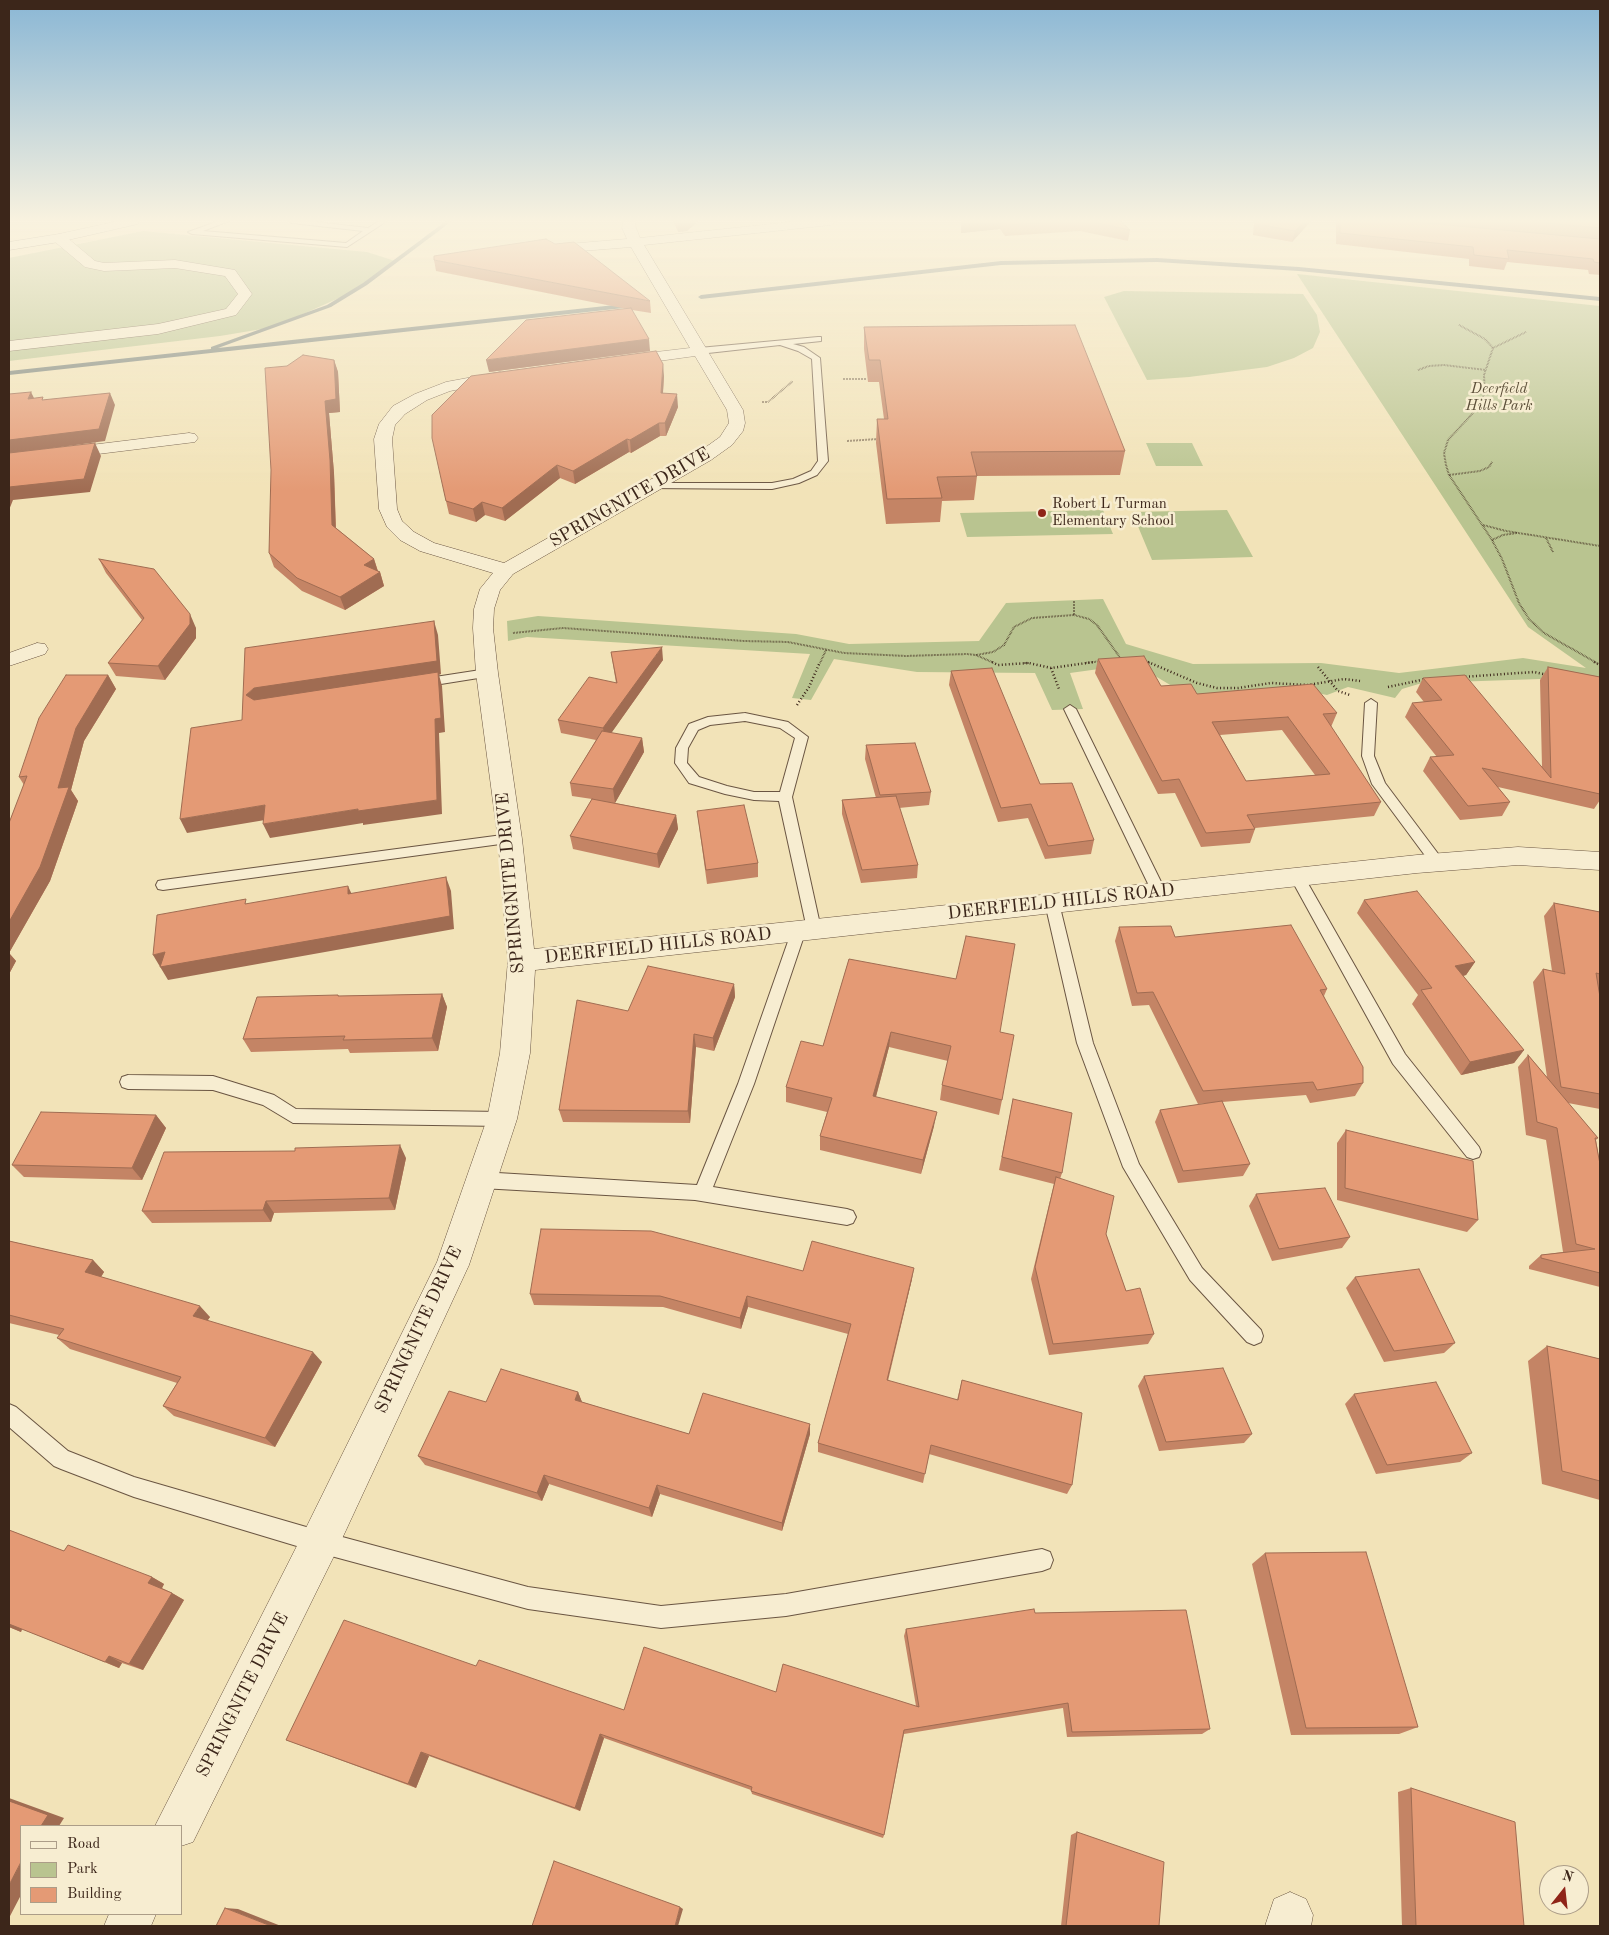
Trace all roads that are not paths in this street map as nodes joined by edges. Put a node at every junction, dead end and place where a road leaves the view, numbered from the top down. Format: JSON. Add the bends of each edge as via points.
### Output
{"nodes":[{"id":1,"x":232,"y":311,"type":"edge"},
{"id":2,"x":675,"y":311,"type":"edge"},
{"id":3,"x":818,"y":339,"type":"dead end"},
{"id":4,"x":777,"y":342,"type":"junction"},
{"id":5,"x":9,"y":346,"type":"edge"},
{"id":6,"x":699,"y":352,"type":"junction"},
{"id":7,"x":602,"y":364,"type":"edge"},
{"id":8,"x":514,"y":376,"type":"edge"},
{"id":9,"x":189,"y":438,"type":"dead end"},
{"id":10,"x":9,"y":460,"type":"edge"},
{"id":11,"x":650,"y":486,"type":"junction"},
{"id":12,"x":506,"y":570,"type":"junction"},
{"id":13,"x":37,"y":649,"type":"dead end"},
{"id":14,"x":9,"y":660,"type":"edge"},
{"id":15,"x":486,"y":673,"type":"junction"},
{"id":16,"x":412,"y":684,"type":"edge"},
{"id":17,"x":1371,"y":703,"type":"dead end"},
{"id":18,"x":1070,"y":709,"type":"dead end"},
{"id":19,"x":786,"y":798,"type":"junction"},
{"id":20,"x":510,"y":839,"type":"junction"},
{"id":21,"x":1600,"y":861,"type":"edge"},
{"id":22,"x":1437,"y":862,"type":"junction"},
{"id":23,"x":1297,"y":877,"type":"junction"},
{"id":24,"x":163,"y":885,"type":"dead end"},
{"id":25,"x":1159,"y":892,"type":"junction"},
{"id":26,"x":1052,"y":903,"type":"junction"},
{"id":27,"x":807,"y":930,"type":"junction"},
{"id":28,"x":522,"y":960,"type":"junction"},
{"id":29,"x":128,"y":1082,"type":"dead end"},
{"id":30,"x":502,"y":1119,"type":"junction"},
{"id":31,"x":1473,"y":1152,"type":"dead end"},
{"id":32,"x":481,"y":1180,"type":"junction"},
{"id":33,"x":702,"y":1193,"type":"junction"},
{"id":34,"x":847,"y":1217,"type":"dead end"},
{"id":35,"x":1254,"y":1336,"type":"dead end"},
{"id":36,"x":9,"y":1414,"type":"edge"},
{"id":37,"x":320,"y":1542,"type":"junction"},
{"id":38,"x":1042,"y":1560,"type":"dead end"},
{"id":39,"x":178,"y":1825,"type":"edge"}],
"edges":[{"from":1,"to":5,"type":"street","via":[[158,329]]},
{"from":2,"to":6,"type":"street","name":"SPRINGNITE DRIVE"},
{"from":3,"to":4,"type":"lane"},
{"from":4,"to":6,"type":"lane"},
{"from":4,"to":11,"type":"lane","via":[[801,349],[816,358],[823,460],[814,473],[772,486]]},
{"from":6,"to":7,"type":"street"},
{"from":6,"to":11,"type":"street","name":"SPRINGNITE DRIVE","via":[[735,410],[737,423],[726,441]]},
{"from":8,"to":12,"type":"street","via":[[446,387],[421,397],[399,410],[387,424],[382,439],[388,509],[394,524],[427,547]]},
{"from":9,"to":10,"type":"street"},
{"from":11,"to":12,"type":"street","name":"SPRINGNITE DRIVE"},
{"from":12,"to":15,"type":"street","name":"SPRINGNITE DRIVE","via":[[490,590],[484,609]]},
{"from":13,"to":14,"type":"street"},
{"from":15,"to":16,"type":"lane"},
{"from":15,"to":20,"type":"street","name":"SPRINGNITE DRIVE"},
{"from":17,"to":22,"type":"lane","via":[[1368,756],[1379,784]]},
{"from":18,"to":25,"type":"lane"},
{"from":19,"to":19,"type":"lane","via":[[754,796],[694,780],[681,763],[682,748],[693,727],[708,721],[745,717],[784,725],[802,737]]},
{"from":19,"to":27,"type":"lane"},
{"from":20,"to":24,"type":"lane"},
{"from":20,"to":28,"type":"street","name":"SPRINGNITE DRIVE"},
{"from":21,"to":22,"type":"street","name":"DEERFIELD HILLS ROAD","via":[[1518,856]]},
{"from":22,"to":23,"type":"street","name":"DEERFIELD HILLS ROAD"},
{"from":23,"to":25,"type":"street","name":"DEERFIELD HILLS ROAD"},
{"from":23,"to":31,"type":"lane","via":[[1399,1059]]},
{"from":25,"to":26,"type":"street","name":"DEERFIELD HILLS ROAD"},
{"from":26,"to":27,"type":"street","name":"DEERFIELD HILLS ROAD"},
{"from":26,"to":35,"type":"lane","via":[[1085,1042],[1132,1167],[1196,1274]]},
{"from":27,"to":28,"type":"street","name":"DEERFIELD HILLS ROAD"},
{"from":27,"to":33,"type":"lane"},
{"from":28,"to":30,"type":"street","name":"SPRINGNITE DRIVE","via":[[516,1053]]},
{"from":29,"to":30,"type":"lane","via":[[213,1083],[268,1100],[293,1116]]},
{"from":30,"to":32,"type":"street","name":"SPRINGNITE DRIVE"},
{"from":32,"to":33,"type":"lane"},
{"from":32,"to":37,"type":"street","name":"SPRINGNITE DRIVE","via":[[452,1265]]},
{"from":33,"to":34,"type":"lane"},
{"from":36,"to":37,"type":"lane","via":[[61,1460],[134,1487]]},
{"from":37,"to":38,"type":"lane","via":[[528,1598],[661,1617],[786,1605]]},
{"from":37,"to":39,"type":"street","name":"SPRINGNITE DRIVE"}]}
